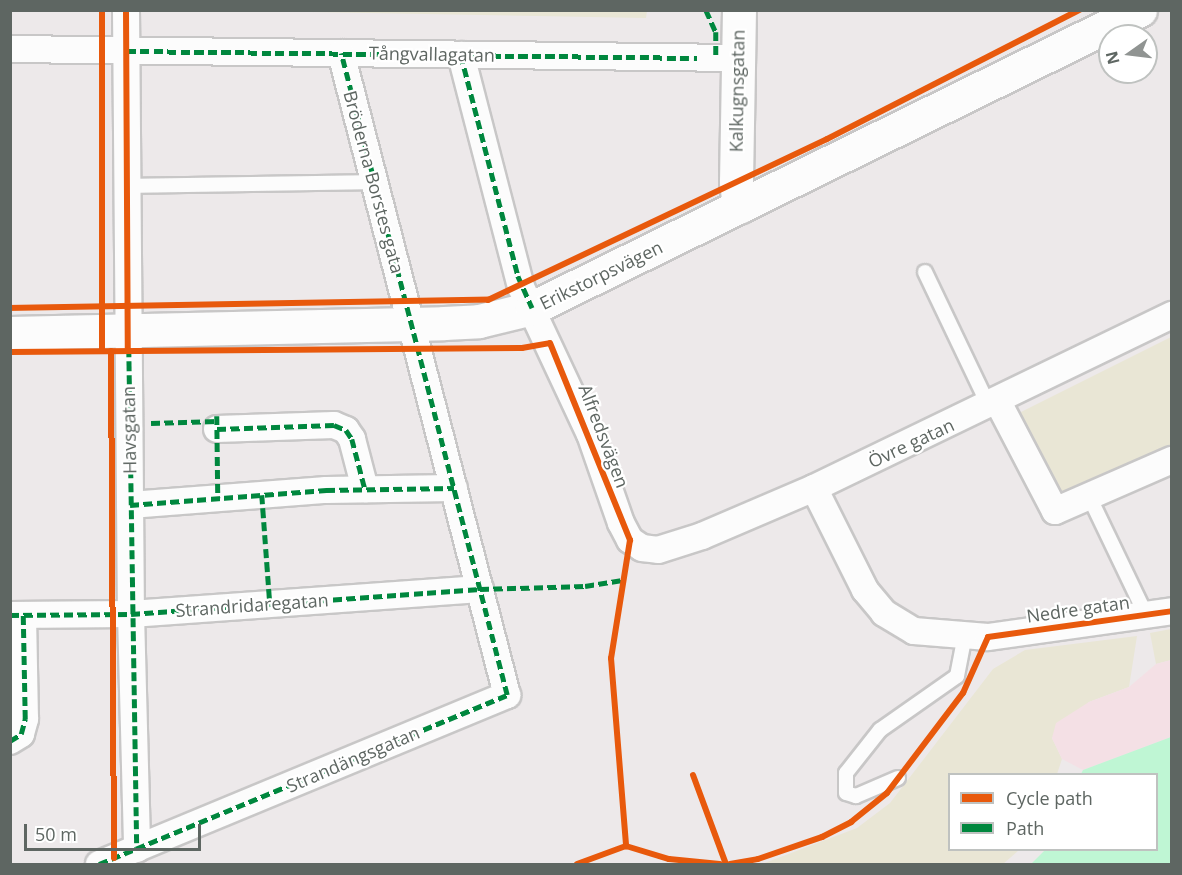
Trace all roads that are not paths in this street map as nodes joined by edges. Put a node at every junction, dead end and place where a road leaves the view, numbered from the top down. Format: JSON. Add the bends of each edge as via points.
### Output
{"nodes":[{"id":1,"x":126,"y":10,"type":"edge"},
{"id":2,"x":739,"y":10,"type":"edge"},
{"id":3,"x":1140,"y":10,"type":"edge"},
{"id":4,"x":10,"y":49,"type":"edge"},
{"id":5,"x":127,"y":51,"type":"junction"},
{"id":6,"x":340,"y":53,"type":"junction"},
{"id":7,"x":461,"y":55,"type":"junction"},
{"id":8,"x":738,"y":58,"type":"junction"},
{"id":9,"x":374,"y":182,"type":"junction"},
{"id":10,"x":129,"y":186,"type":"junction"},
{"id":11,"x":739,"y":207,"type":"junction"},
{"id":12,"x":925,"y":272,"type":"dead end"},
{"id":13,"x":532,"y":308,"type":"junction"},
{"id":14,"x":1172,"y":315,"type":"edge"},
{"id":15,"x":411,"y":324,"type":"junction"},
{"id":16,"x":130,"y":331,"type":"junction"},
{"id":17,"x":10,"y":333,"type":"edge"},
{"id":18,"x":994,"y":404,"type":"junction"},
{"id":19,"x":218,"y":429,"type":"dead end"},
{"id":20,"x":1172,"y":460,"type":"edge"},
{"id":21,"x":454,"y":488,"type":"junction"},
{"id":22,"x":814,"y":488,"type":"junction"},
{"id":23,"x":365,"y":489,"type":"junction"},
{"id":24,"x":1089,"y":496,"type":"junction"},
{"id":25,"x":130,"y":505,"type":"junction"},
{"id":26,"x":642,"y":548,"type":"joint"},
{"id":27,"x":480,"y":589,"type":"junction"},
{"id":28,"x":1172,"y":611,"type":"edge"},
{"id":29,"x":131,"y":614,"type":"junction"},
{"id":30,"x":17,"y":615,"type":"edge"},
{"id":31,"x":1146,"y":615,"type":"junction"},
{"id":32,"x":965,"y":635,"type":"junction"},
{"id":33,"x":10,"y":741,"type":"edge"},
{"id":34,"x":898,"y":778,"type":"dead end"},
{"id":35,"x":137,"y":849,"type":"junction"},
{"id":36,"x":99,"y":864,"type":"edge"}],
"edges":[{"from":1,"to":5,"type":"street","name":"Havsgatan"},
{"from":2,"to":8,"type":"street","name":"Kalkugnsgatan"},
{"from":3,"to":11,"type":"street","name":"Erikstorpsvägen"},
{"from":4,"to":5,"type":"street","name":"Tångvallagatan"},
{"from":5,"to":6,"type":"street","name":"Tångvallagatan"},
{"from":5,"to":10,"type":"street","name":"Havsgatan"},
{"from":6,"to":7,"type":"street","name":"Tångvallagatan"},
{"from":6,"to":9,"type":"street","name":"Bröderna Borstes gata"},
{"from":7,"to":8,"type":"street","name":"Tångvallagatan"},
{"from":7,"to":13,"type":"street","name":"Alfredsvägen","via":[[518,276]]},
{"from":8,"to":11,"type":"street","name":"Kalkugnsgatan","via":[[735,182]]},
{"from":9,"to":10,"type":"lane"},
{"from":9,"to":15,"type":"street","name":"Bröderna Borstes gata"},
{"from":10,"to":16,"type":"street","name":"Havsgatan"},
{"from":11,"to":13,"type":"street","name":"Erikstorpsvägen"},
{"from":12,"to":18,"type":"lane"},
{"from":13,"to":15,"type":"street","name":"Erikstorpsvägen","via":[[479,321]]},
{"from":13,"to":26,"type":"street","name":"Alfredsvägen","via":[[590,434],[621,523],[630,540]]},
{"from":14,"to":18,"type":"street","name":"Övre gatan"},
{"from":15,"to":16,"type":"street","name":"Erikstorpsvägen"},
{"from":15,"to":21,"type":"street","name":"Bröderna Borstes gata"},
{"from":16,"to":17,"type":"street","name":"Erikstorpsvägen"},
{"from":16,"to":25,"type":"street","name":"Havsgatan"},
{"from":18,"to":22,"type":"street","name":"Övre gatan"},
{"from":18,"to":24,"type":"street","via":[[1054,511]]},
{"from":19,"to":23,"type":"street","via":[[340,428],[352,439]]},
{"from":20,"to":24,"type":"street"},
{"from":21,"to":23,"type":"street"},
{"from":21,"to":27,"type":"street","name":"Bröderna Borstes gata"},
{"from":22,"to":26,"type":"street","name":"Övre gatan","via":[[702,536],[658,550]]},
{"from":22,"to":32,"type":"street","name":"Nedre gatan","via":[[865,590],[884,613],[914,631]]},
{"from":23,"to":25,"type":"street"},
{"from":24,"to":31,"type":"lane"},
{"from":25,"to":29,"type":"street","name":"Havsgatan"},
{"from":27,"to":29,"type":"street","name":"Strandridaregatan"},
{"from":27,"to":35,"type":"street","name":"Strandängsgatan","via":[[507,695]]},
{"from":28,"to":31,"type":"street","name":"Nedre gatan"},
{"from":29,"to":30,"type":"street","name":"Strandridaregatan"},
{"from":29,"to":35,"type":"street","name":"Havsgatan"},
{"from":30,"to":33,"type":"street","name":"Strandridaregatan","via":[[25,719],[21,734]]},
{"from":31,"to":32,"type":"street","name":"Nedre gatan","via":[[988,637]]},
{"from":32,"to":34,"type":"lane","via":[[957,676],[880,730],[846,772],[846,794],[856,796]]},
{"from":35,"to":36,"type":"street","name":"Strandängsgatan"}]}
